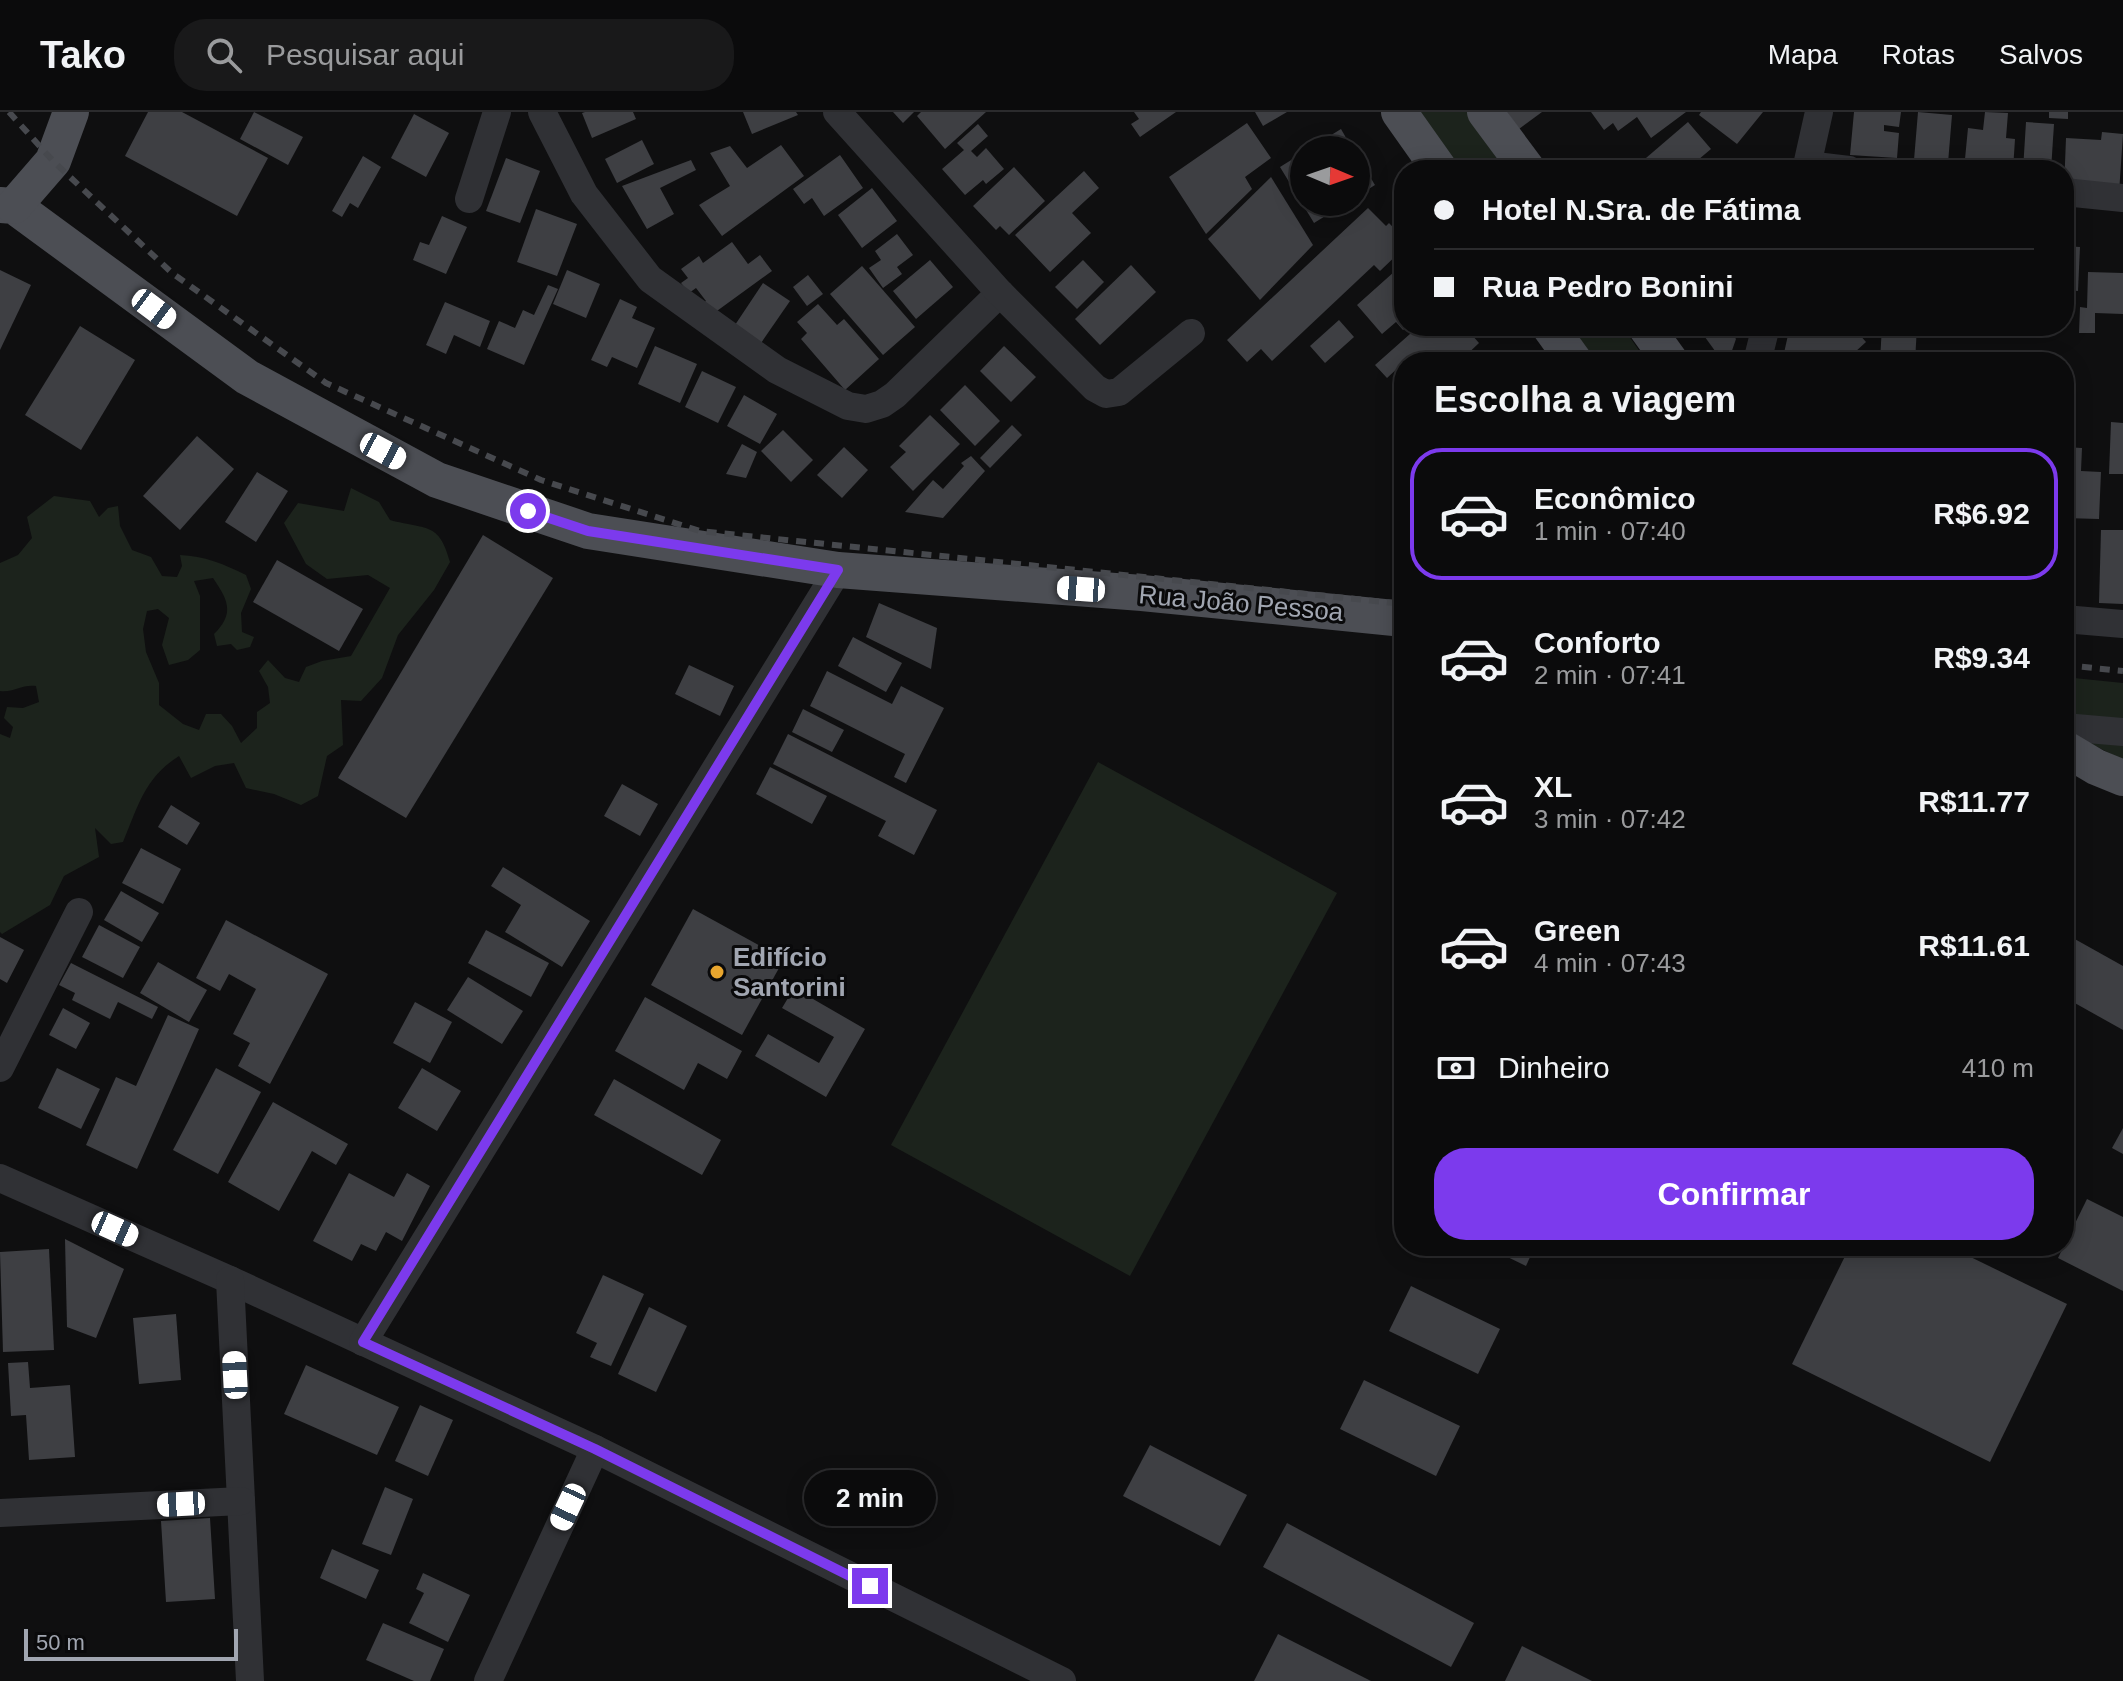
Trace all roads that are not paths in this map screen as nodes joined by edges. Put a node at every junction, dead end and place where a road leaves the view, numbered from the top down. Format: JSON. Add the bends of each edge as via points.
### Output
{"nodes":[{"id":1,"x":71,"y":112,"type":"edge"},
{"id":2,"x":497,"y":112,"type":"edge"},
{"id":3,"x":542,"y":112,"type":"edge"},
{"id":4,"x":837,"y":112,"type":"edge"},
{"id":5,"x":1399,"y":112,"type":"edge"},
{"id":6,"x":1485,"y":112,"type":"edge"},
{"id":7,"x":1819,"y":112,"type":"edge"},
{"id":8,"x":1433,"y":160,"type":"edge"},
{"id":9,"x":1521,"y":160,"type":"edge"},
{"id":10,"x":1809,"y":160,"type":"edge"},
{"id":11,"x":2074,"y":193,"type":"edge"},
{"id":12,"x":2123,"y":198,"type":"edge"},
{"id":13,"x":469,"y":199,"type":"dead end"},
{"id":14,"x":7,"y":206,"type":"edge"},
{"id":15,"x":1000,"y":293,"type":"junction"},
{"id":16,"x":1191,"y":333,"type":"dead end"},
{"id":17,"x":838,"y":570,"type":"junction"},
{"id":18,"x":1394,"y":618,"type":"edge"},
{"id":19,"x":2074,"y":620,"type":"edge"},
{"id":20,"x":2123,"y":624,"type":"edge"},
{"id":21,"x":2074,"y":728,"type":"edge"},
{"id":22,"x":2123,"y":732,"type":"edge"},
{"id":23,"x":2074,"y":755,"type":"edge"},
{"id":24,"x":2094,"y":770,"type":"edge"},
{"id":25,"x":79,"y":912,"type":"dead end"},
{"id":26,"x":0,"y":1068,"type":"edge"},
{"id":27,"x":0,"y":1178,"type":"edge"},
{"id":28,"x":230,"y":1280,"type":"junction"},
{"id":29,"x":363,"y":1342,"type":"junction"},
{"id":30,"x":595,"y":1449,"type":"junction"},
{"id":31,"x":241,"y":1501,"type":"junction"},
{"id":32,"x":0,"y":1513,"type":"edge"},
{"id":33,"x":250,"y":1681,"type":"edge"},
{"id":34,"x":488,"y":1681,"type":"edge"},
{"id":35,"x":1062,"y":1681,"type":"edge"}],
"edges":[{"from":1,"to":14,"type":"main road","via":[[53,161]]},
{"from":2,"to":13,"type":"street"},
{"from":3,"to":15,"type":"street","via":[[584,194],[650,279],[777,370],[848,406],[866,409],[895,395]]},
{"from":4,"to":15,"type":"street"},
{"from":5,"to":8,"type":"main road"},
{"from":6,"to":9,"type":"main road"},
{"from":7,"to":10,"type":"street"},
{"from":11,"to":12,"type":"street"},
{"from":14,"to":17,"type":"main road","name":"Rua João Pessoa","via":[[247,377],[437,480],[588,531]]},
{"from":15,"to":16,"type":"street","via":[[1106,394],[1119,392]]},
{"from":17,"to":18,"type":"main road","name":"Rua João Pessoa"},
{"from":17,"to":29,"type":"street"},
{"from":19,"to":20,"type":"street"},
{"from":21,"to":22,"type":"street"},
{"from":23,"to":24,"type":"main road"},
{"from":25,"to":26,"type":"street"},
{"from":27,"to":28,"type":"street"},
{"from":28,"to":29,"type":"street"},
{"from":28,"to":31,"type":"street"},
{"from":29,"to":30,"type":"street"},
{"from":30,"to":34,"type":"street"},
{"from":30,"to":35,"type":"street"},
{"from":31,"to":32,"type":"street"},
{"from":31,"to":33,"type":"street"}]}
